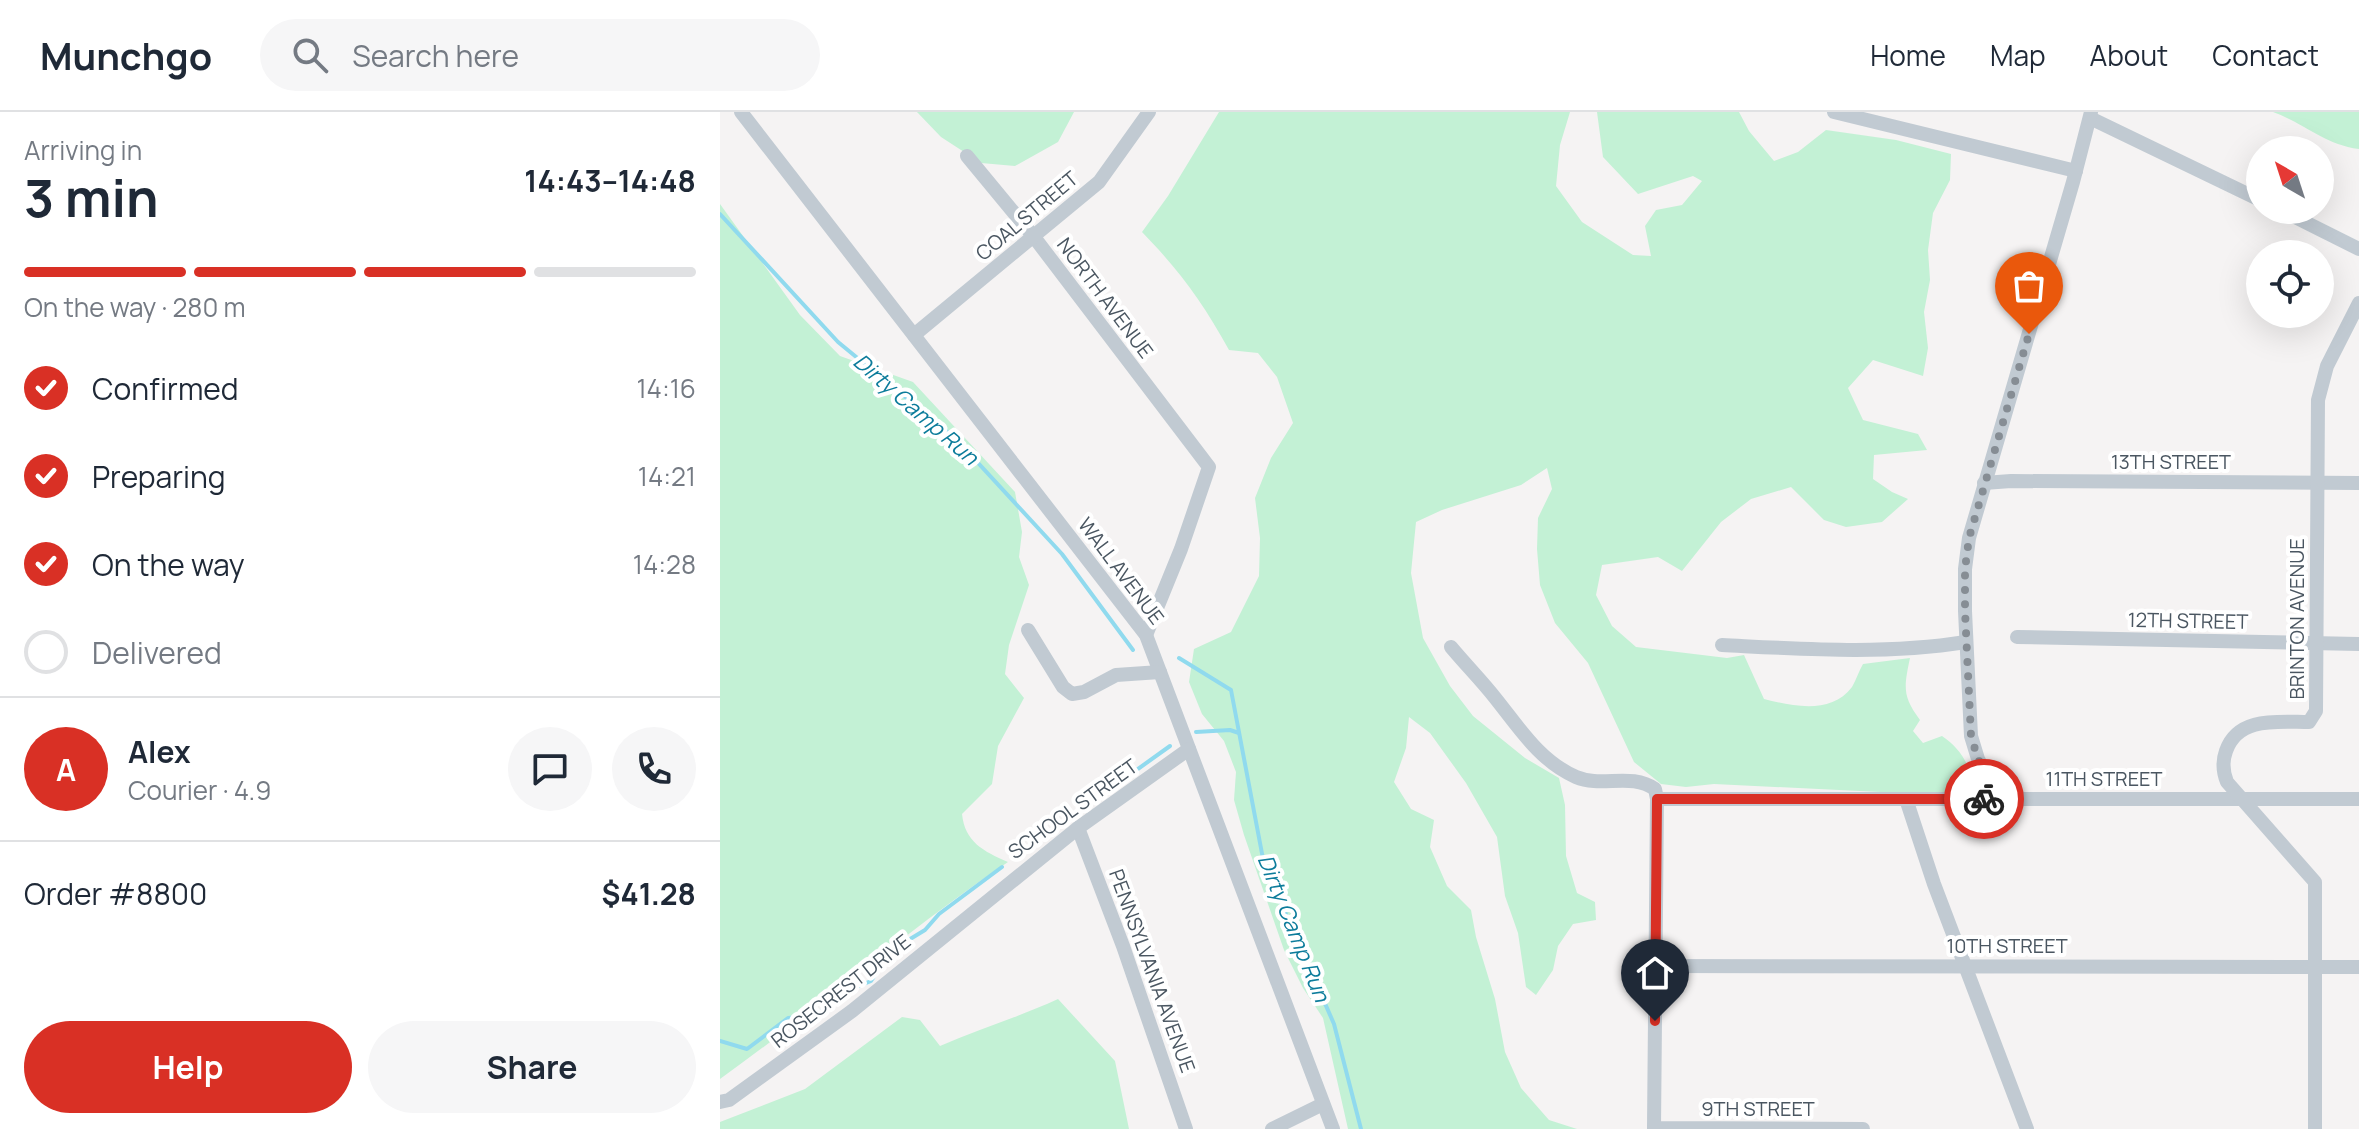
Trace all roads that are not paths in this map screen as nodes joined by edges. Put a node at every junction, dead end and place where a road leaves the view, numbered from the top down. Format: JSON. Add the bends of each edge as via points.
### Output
{"nodes":[{"id":1,"x":741,"y":112,"type":"edge"},
{"id":2,"x":1149,"y":112,"type":"edge"},
{"id":3,"x":1834,"y":112,"type":"edge"},
{"id":4,"x":2090,"y":115,"type":"edge"},
{"id":5,"x":967,"y":156,"type":"dead end"},
{"id":6,"x":2076,"y":171,"type":"junction"},
{"id":7,"x":2246,"y":193,"type":"edge"},
{"id":8,"x":2309,"y":224,"type":"edge"},
{"id":9,"x":1034,"y":237,"type":"junction"},
{"id":10,"x":2359,"y":249,"type":"edge"},
{"id":11,"x":2359,"y":303,"type":"edge"},
{"id":12,"x":914,"y":335,"type":"junction"},
{"id":13,"x":2318,"y":482,"type":"junction"},
{"id":14,"x":1984,"y":483,"type":"junction"},
{"id":15,"x":2359,"y":483,"type":"edge"},
{"id":16,"x":1028,"y":630,"type":"dead end"},
{"id":17,"x":1146,"y":635,"type":"junction"},
{"id":18,"x":2017,"y":637,"type":"dead end"},
{"id":19,"x":1966,"y":642,"type":"junction"},
{"id":20,"x":2317,"y":643,"type":"junction"},
{"id":21,"x":2359,"y":644,"type":"edge"},
{"id":22,"x":1722,"y":645,"type":"dead end"},
{"id":23,"x":1451,"y":647,"type":"dead end"},
{"id":24,"x":1160,"y":672,"type":"junction"},
{"id":25,"x":1189,"y":749,"type":"junction"},
{"id":26,"x":1657,"y":799,"type":"junction"},
{"id":27,"x":1906,"y":799,"type":"junction"},
{"id":28,"x":1999,"y":799,"type":"junction"},
{"id":29,"x":2242,"y":799,"type":"junction"},
{"id":30,"x":2359,"y":799,"type":"edge"},
{"id":31,"x":1078,"y":828,"type":"junction"},
{"id":32,"x":982,"y":903,"type":"joint"},
{"id":33,"x":1655,"y":966,"type":"junction"},
{"id":34,"x":1965,"y":966,"type":"junction"},
{"id":35,"x":2316,"y":967,"type":"junction"},
{"id":36,"x":2359,"y":967,"type":"edge"},
{"id":37,"x":720,"y":1102,"type":"edge"},
{"id":38,"x":1323,"y":1104,"type":"junction"},
{"id":39,"x":1654,"y":1128,"type":"edge"},
{"id":40,"x":1186,"y":1129,"type":"edge"},
{"id":41,"x":1272,"y":1129,"type":"edge"},
{"id":42,"x":1333,"y":1129,"type":"edge"},
{"id":43,"x":1706,"y":1129,"type":"edge"},
{"id":44,"x":1863,"y":1129,"type":"edge"},
{"id":45,"x":2027,"y":1129,"type":"edge"},
{"id":46,"x":2315,"y":1129,"type":"edge"}],
"edges":[{"from":1,"to":12,"type":"street","name":"WALL AVENUE"},
{"from":2,"to":9,"type":"street","name":"COAL STREET","via":[[1099,182]]},
{"from":3,"to":6,"type":"street"},
{"from":4,"to":6,"type":"street"},
{"from":4,"to":7,"type":"street"},
{"from":5,"to":9,"type":"street","name":"NORTH AVENUE"},
{"from":6,"to":14,"type":"street"},
{"from":8,"to":10,"type":"street"},
{"from":9,"to":12,"type":"street","name":"COAL STREET"},
{"from":9,"to":17,"type":"street","name":"NORTH AVENUE","via":[[1209,467]]},
{"from":11,"to":13,"type":"street","name":"BRINTON AVENUE","via":[[2320,384]]},
{"from":12,"to":17,"type":"street","name":"WALL AVENUE"},
{"from":13,"to":14,"type":"street","name":"13TH STREET"},
{"from":13,"to":15,"type":"street","name":"13TH STREET"},
{"from":13,"to":20,"type":"street","name":"BRINTON AVENUE"},
{"from":14,"to":19,"type":"street","via":[[1965,569]]},
{"from":16,"to":24,"type":"street","via":[[1072,694],[1116,675]]},
{"from":17,"to":24,"type":"street","name":"WALL AVENUE"},
{"from":18,"to":20,"type":"street","name":"12TH STREET"},
{"from":19,"to":22,"type":"street","via":[[1876,650]]},
{"from":19,"to":28,"type":"street","via":[[1971,736]]},
{"from":20,"to":21,"type":"street","name":"12TH STREET"},
{"from":20,"to":29,"type":"street","name":"BRINTON AVENUE","via":[[2312,719],[2251,725],[2224,754],[2224,775]]},
{"from":23,"to":26,"type":"street","via":[[1530,744],[1557,767],[1580,778],[1646,783],[1655,789]]},
{"from":24,"to":25,"type":"street","name":"WALL AVENUE"},
{"from":25,"to":31,"type":"street","name":"SCHOOL STREET"},
{"from":25,"to":38,"type":"street","name":"WALL AVENUE"},
{"from":26,"to":27,"type":"street","name":"11TH STREET"},
{"from":26,"to":33,"type":"street"},
{"from":27,"to":28,"type":"street","name":"11TH STREET"},
{"from":27,"to":34,"type":"street"},
{"from":28,"to":29,"type":"street","name":"11TH STREET"},
{"from":29,"to":30,"type":"street","name":"11TH STREET"},
{"from":29,"to":35,"type":"street","name":"BRINTON AVENUE","via":[[2315,882]]},
{"from":31,"to":32,"type":"street","name":"SCHOOL STREET"},
{"from":31,"to":40,"type":"street","name":"PENNSYLVANIA AVENUE"},
{"from":32,"to":37,"type":"street","name":"ROSECREST DRIVE","via":[[852,1011]]},
{"from":33,"to":34,"type":"street","name":"10TH STREET"},
{"from":33,"to":39,"type":"street"},
{"from":34,"to":35,"type":"street","name":"10TH STREET"},
{"from":34,"to":45,"type":"street"},
{"from":35,"to":36,"type":"street","name":"10TH STREET"},
{"from":35,"to":46,"type":"street","name":"BRINTON AVENUE"},
{"from":38,"to":41,"type":"street"},
{"from":38,"to":42,"type":"street","name":"WALL AVENUE"},
{"from":39,"to":43,"type":"street","name":"9TH STREET"},
{"from":43,"to":44,"type":"street","name":"9TH STREET"}]}
